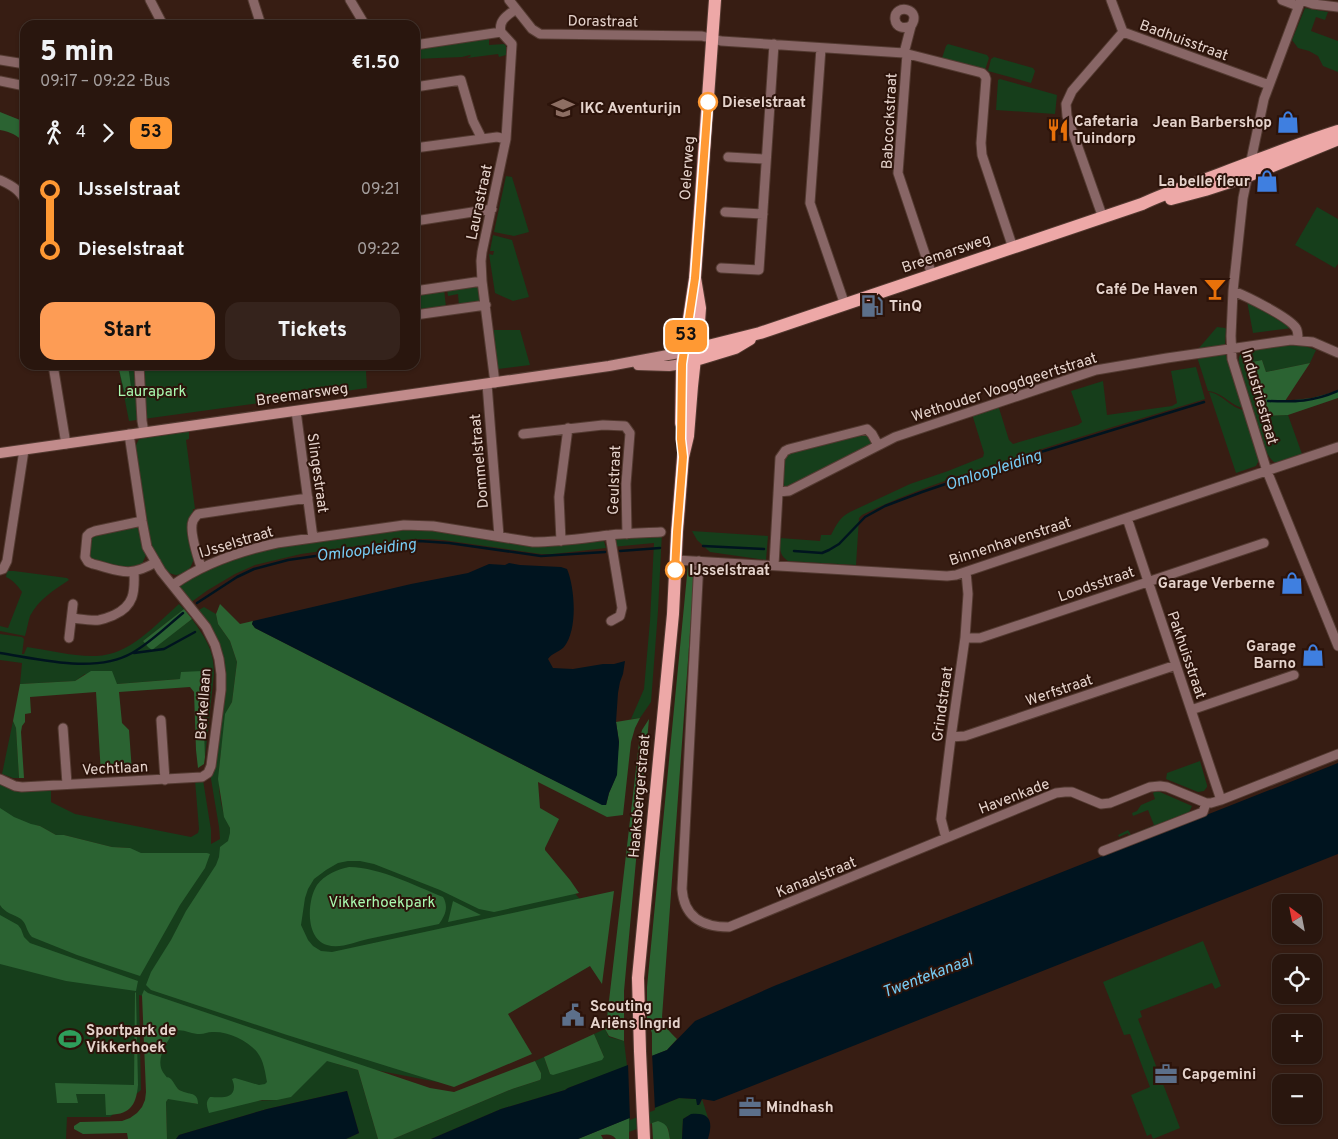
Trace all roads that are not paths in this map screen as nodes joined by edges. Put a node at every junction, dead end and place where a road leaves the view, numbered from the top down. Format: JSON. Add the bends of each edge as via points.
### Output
{"nodes":[{"id":1,"x":150,"y":0,"type":"edge"},
{"id":2,"x":253,"y":0,"type":"edge"},
{"id":3,"x":350,"y":0,"type":"edge"},
{"id":4,"x":509,"y":0,"type":"edge"},
{"id":5,"x":715,"y":0,"type":"edge"},
{"id":6,"x":1111,"y":0,"type":"edge"},
{"id":7,"x":1282,"y":0,"type":"edge"},
{"id":8,"x":1300,"y":2,"type":"edge"},
{"id":9,"x":1338,"y":7,"type":"edge"},
{"id":10,"x":516,"y":8,"type":"junction"},
{"id":11,"x":160,"y":20,"type":"edge"},
{"id":12,"x":259,"y":20,"type":"edge"},
{"id":13,"x":362,"y":20,"type":"edge"},
{"id":14,"x":911,"y":26,"type":"dead end"},
{"id":15,"x":501,"y":32,"type":"junction"},
{"id":16,"x":1123,"y":32,"type":"junction"},
{"id":17,"x":712,"y":38,"type":"junction"},
{"id":18,"x":420,"y":44,"type":"edge"},
{"id":19,"x":774,"y":44,"type":"junction"},
{"id":20,"x":821,"y":48,"type":"junction"},
{"id":21,"x":905,"y":54,"type":"junction"},
{"id":22,"x":0,"y":60,"type":"edge"},
{"id":23,"x":20,"y":63,"type":"edge"},
{"id":24,"x":0,"y":81,"type":"edge"},
{"id":25,"x":20,"y":85,"type":"edge"},
{"id":26,"x":1269,"y":85,"type":"junction"},
{"id":27,"x":420,"y":86,"type":"edge"},
{"id":28,"x":732,"y":102,"type":"dead end"},
{"id":29,"x":770,"y":104,"type":"junction"},
{"id":30,"x":1338,"y":131,"type":"edge"},
{"id":31,"x":482,"y":139,"type":"junction"},
{"id":32,"x":506,"y":139,"type":"junction"},
{"id":33,"x":1338,"y":139,"type":"edge"},
{"id":34,"x":420,"y":147,"type":"edge"},
{"id":35,"x":728,"y":157,"type":"dead end"},
{"id":36,"x":766,"y":159,"type":"junction"},
{"id":37,"x":1251,"y":162,"type":"junction"},
{"id":38,"x":1248,"y":176,"type":"junction"},
{"id":39,"x":0,"y":180,"type":"edge"},
{"id":40,"x":20,"y":193,"type":"edge"},
{"id":41,"x":1142,"y":204,"type":"junction"},
{"id":42,"x":492,"y":209,"type":"junction"},
{"id":43,"x":725,"y":212,"type":"dead end"},
{"id":44,"x":762,"y":214,"type":"junction"},
{"id":45,"x":1102,"y":218,"type":"junction"},
{"id":46,"x":420,"y":219,"type":"edge"},
{"id":47,"x":1013,"y":248,"type":"junction"},
{"id":48,"x":721,"y":268,"type":"dead end"},
{"id":49,"x":932,"y":275,"type":"junction"},
{"id":50,"x":695,"y":278,"type":"junction"},
{"id":51,"x":482,"y":281,"type":"junction"},
{"id":52,"x":420,"y":289,"type":"edge"},
{"id":53,"x":1233,"y":291,"type":"junction"},
{"id":54,"x":486,"y":305,"type":"junction"},
{"id":55,"x":845,"y":305,"type":"junction"},
{"id":56,"x":420,"y":314,"type":"edge"},
{"id":57,"x":1298,"y":340,"type":"junction"},
{"id":58,"x":1231,"y":349,"type":"junction"},
{"id":59,"x":1338,"y":353,"type":"edge"},
{"id":60,"x":696,"y":354,"type":"junction"},
{"id":61,"x":683,"y":358,"type":"junction"},
{"id":62,"x":54,"y":370,"type":"edge"},
{"id":63,"x":139,"y":370,"type":"edge"},
{"id":64,"x":491,"y":384,"type":"junction"},
{"id":65,"x":296,"y":411,"type":"junction"},
{"id":66,"x":568,"y":428,"type":"junction"},
{"id":67,"x":144,"y":432,"type":"junction"},
{"id":68,"x":129,"y":434,"type":"junction"},
{"id":69,"x":523,"y":434,"type":"dead end"},
{"id":70,"x":66,"y":444,"type":"junction"},
{"id":71,"x":878,"y":445,"type":"junction"},
{"id":72,"x":1338,"y":447,"type":"edge"},
{"id":73,"x":24,"y":450,"type":"junction"},
{"id":74,"x":0,"y":453,"type":"edge"},
{"id":75,"x":683,"y":457,"type":"junction"},
{"id":76,"x":1268,"y":471,"type":"junction"},
{"id":77,"x":778,"y":492,"type":"junction"},
{"id":78,"x":308,"y":498,"type":"junction"},
{"id":79,"x":1127,"y":518,"type":"junction"},
{"id":80,"x":142,"y":521,"type":"junction"},
{"id":81,"x":661,"y":532,"type":"dead end"},
{"id":82,"x":627,"y":534,"type":"junction"},
{"id":83,"x":610,"y":535,"type":"junction"},
{"id":84,"x":498,"y":536,"type":"junction"},
{"id":85,"x":313,"y":538,"type":"junction"},
{"id":86,"x":561,"y":541,"type":"junction"},
{"id":87,"x":1264,"y":543,"type":"dead end"},
{"id":88,"x":676,"y":560,"type":"junction"},
{"id":89,"x":699,"y":561,"type":"junction"},
{"id":90,"x":156,"y":562,"type":"junction"},
{"id":91,"x":774,"y":566,"type":"junction"},
{"id":92,"x":201,"y":567,"type":"junction"},
{"id":93,"x":0,"y":570,"type":"edge"},
{"id":94,"x":134,"y":572,"type":"junction"},
{"id":95,"x":966,"y":572,"type":"junction"},
{"id":96,"x":1148,"y":582,"type":"junction"},
{"id":97,"x":173,"y":585,"type":"junction"},
{"id":98,"x":73,"y":604,"type":"dead end"},
{"id":99,"x":72,"y":618,"type":"junction"},
{"id":100,"x":611,"y":621,"type":"dead end"},
{"id":101,"x":69,"y":638,"type":"dead end"},
{"id":102,"x":965,"y":638,"type":"junction"},
{"id":103,"x":1338,"y":646,"type":"edge"},
{"id":104,"x":1176,"y":665,"type":"junction"},
{"id":105,"x":1294,"y":675,"type":"dead end"},
{"id":106,"x":1191,"y":710,"type":"junction"},
{"id":107,"x":161,"y":720,"type":"dead end"},
{"id":108,"x":63,"y":728,"type":"dead end"},
{"id":109,"x":951,"y":737,"type":"junction"},
{"id":110,"x":1338,"y":754,"type":"edge"},
{"id":111,"x":206,"y":775,"type":"joint"},
{"id":112,"x":0,"y":779,"type":"edge"},
{"id":113,"x":165,"y":780,"type":"junction"},
{"id":114,"x":67,"y":784,"type":"junction"},
{"id":115,"x":1221,"y":800,"type":"junction"},
{"id":116,"x":1206,"y":803,"type":"junction"},
{"id":117,"x":946,"y":838,"type":"junction"},
{"id":118,"x":1103,"y":851,"type":"dead end"},
{"id":119,"x":644,"y":1139,"type":"edge"}],
"edges":[{"from":1,"to":11,"type":"street"},
{"from":2,"to":12,"type":"street"},
{"from":3,"to":13,"type":"street"},
{"from":4,"to":10,"type":"street","name":"Dorastraat"},
{"from":5,"to":17,"type":"main road","name":"Oelerweg"},
{"from":6,"to":16,"type":"street","name":"Badhuisstraat"},
{"from":7,"to":8,"type":"street"},
{"from":8,"to":9,"type":"street"},
{"from":8,"to":26,"type":"street","name":"Industriestraat"},
{"from":10,"to":15,"type":"street","via":[[501,22]]},
{"from":10,"to":17,"type":"street","name":"Dorastraat","via":[[540,34]]},
{"from":14,"to":21,"type":"street"},
{"from":15,"to":18,"type":"street"},
{"from":15,"to":32,"type":"street","name":"Laurastraat","via":[[512,44]]},
{"from":16,"to":26,"type":"street","name":"Badhuisstraat"},
{"from":16,"to":45,"type":"street","via":[[1076,87],[1066,104],[1067,116]]},
{"from":17,"to":19,"type":"street"},
{"from":17,"to":50,"type":"main road","name":"Oelerweg"},
{"from":19,"to":20,"type":"street"},
{"from":19,"to":29,"type":"street"},
{"from":20,"to":21,"type":"street"},
{"from":20,"to":55,"type":"street","via":[[810,203]]},
{"from":21,"to":47,"type":"street","via":[[985,76],[982,155]]},
{"from":21,"to":49,"type":"street","name":"Babcockstraat","via":[[898,173]]},
{"from":22,"to":23,"type":"street"},
{"from":24,"to":25,"type":"street"},
{"from":26,"to":37,"type":"street","name":"Industriestraat"},
{"from":27,"to":31,"type":"street","via":[[461,80]]},
{"from":28,"to":29,"type":"street"},
{"from":29,"to":36,"type":"street"},
{"from":30,"to":37,"type":"main road","name":"Breemarsweg"},
{"from":31,"to":32,"type":"street"},
{"from":31,"to":34,"type":"street"},
{"from":32,"to":42,"type":"street","name":"Laurastraat"},
{"from":33,"to":38,"type":"main road","name":"Breemarsweg"},
{"from":35,"to":36,"type":"street"},
{"from":36,"to":44,"type":"street"},
{"from":37,"to":38,"type":"street","name":"Industriestraat"},
{"from":37,"to":41,"type":"main road","name":"Breemarsweg"},
{"from":38,"to":41,"type":"main road","name":"Breemarsweg","via":[[1205,190]]},
{"from":38,"to":53,"type":"street","name":"Industriestraat"},
{"from":39,"to":40,"type":"street"},
{"from":41,"to":45,"type":"main road","name":"Breemarsweg"},
{"from":42,"to":46,"type":"street"},
{"from":42,"to":51,"type":"street","name":"Laurastraat","via":[[482,252]]},
{"from":43,"to":44,"type":"street"},
{"from":44,"to":48,"type":"street","via":[[759,270]]},
{"from":45,"to":47,"type":"main road","name":"Breemarsweg"},
{"from":47,"to":49,"type":"main road","name":"Breemarsweg"},
{"from":49,"to":55,"type":"main road","name":"Breemarsweg"},
{"from":50,"to":60,"type":"main road","name":"Oelerweg","via":[[700,308]]},
{"from":50,"to":61,"type":"main road","name":"Oelerweg"},
{"from":51,"to":52,"type":"street"},
{"from":51,"to":54,"type":"street","name":"Laurastraat"},
{"from":53,"to":57,"type":"street","via":[[1285,319],[1296,328]]},
{"from":53,"to":58,"type":"street","name":"Industriestraat"},
{"from":54,"to":56,"type":"street"},
{"from":54,"to":64,"type":"street","name":"Laurastraat"},
{"from":55,"to":60,"type":"main road","name":"Breemarsweg"},
{"from":57,"to":58,"type":"street","name":"Wethouder Voogdgeertstraat"},
{"from":57,"to":59,"type":"street","via":[[1313,342]]},
{"from":58,"to":71,"type":"street","name":"Wethouder Voogdgeertstraat","via":[[1096,370]]},
{"from":58,"to":76,"type":"street","name":"Industriestraat"},
{"from":60,"to":61,"type":"main road","name":"Breemarsweg"},
{"from":60,"to":75,"type":"main road","name":"Haaksbergerstraat"},
{"from":61,"to":64,"type":"street","name":"Breemarsweg"},
{"from":61,"to":75,"type":"main road","name":"Haaksbergerstraat"},
{"from":62,"to":70,"type":"street"},
{"from":63,"to":67,"type":"street"},
{"from":64,"to":65,"type":"street","name":"Breemarsweg"},
{"from":64,"to":84,"type":"street","name":"Dommelstraat"},
{"from":65,"to":67,"type":"street","name":"Breemarsweg"},
{"from":65,"to":78,"type":"street","name":"Slingestraat"},
{"from":66,"to":69,"type":"street","name":"Geulstraat"},
{"from":66,"to":82,"type":"street","name":"Geulstraat","via":[[625,426],[630,433]]},
{"from":66,"to":86,"type":"street","via":[[560,497]]},
{"from":67,"to":68,"type":"street","name":"Breemarsweg"},
{"from":68,"to":70,"type":"street","name":"Breemarsweg"},
{"from":68,"to":80,"type":"street","name":"Berkellaan"},
{"from":70,"to":73,"type":"street","name":"Breemarsweg"},
{"from":71,"to":77,"type":"street","name":"Wethouder Voogdgeertstraat","via":[[789,491]]},
{"from":71,"to":77,"type":"street","via":[[867,429],[789,449],[780,458]]},
{"from":72,"to":76,"type":"street","name":"Binnenhavenstraat"},
{"from":73,"to":74,"type":"street","name":"Breemarsweg"},
{"from":73,"to":93,"type":"street","via":[[7,560]]},
{"from":75,"to":88,"type":"main road","name":"Haaksbergerstraat"},
{"from":76,"to":79,"type":"street","name":"Binnenhavenstraat"},
{"from":76,"to":103,"type":"street","name":"Industriestraat"},
{"from":77,"to":91,"type":"street"},
{"from":78,"to":85,"type":"street","name":"Slingestraat"},
{"from":78,"to":92,"type":"street","via":[[198,514],[192,528]]},
{"from":79,"to":95,"type":"street","name":"Binnenhavenstraat"},
{"from":79,"to":96,"type":"street","name":"Pakhuisstraat"},
{"from":80,"to":90,"type":"street","name":"Berkellaan","via":[[147,547]]},
{"from":80,"to":94,"type":"street","via":[[95,531],[88,536],[85,557],[88,562]]},
{"from":81,"to":82,"type":"street","name":"IJsselstraat"},
{"from":82,"to":83,"type":"street","name":"IJsselstraat"},
{"from":83,"to":86,"type":"street","name":"IJsselstraat"},
{"from":83,"to":100,"type":"street","via":[[622,608],[620,616]]},
{"from":84,"to":85,"type":"street","name":"IJsselstraat","via":[[404,525]]},
{"from":84,"to":86,"type":"street","name":"IJsselstraat","via":[[533,542]]},
{"from":85,"to":92,"type":"street","name":"IJsselstraat","via":[[261,546]]},
{"from":87,"to":96,"type":"street","name":"Loodsstraat"},
{"from":88,"to":89,"type":"street","name":"Binnenhavenstraat"},
{"from":88,"to":119,"type":"main road","name":"Haaksbergerstraat","via":[[638,978]]},
{"from":89,"to":91,"type":"street","name":"Binnenhavenstraat"},
{"from":89,"to":117,"type":"street","name":"Kanaalstraat","via":[[682,889],[683,900],[694,918],[715,927],[728,927]]},
{"from":90,"to":94,"type":"street"},
{"from":90,"to":97,"type":"street","name":"Berkellaan"},
{"from":91,"to":95,"type":"street","name":"Binnenhavenstraat","via":[[947,576]]},
{"from":92,"to":97,"type":"street","name":"IJsselstraat"},
{"from":94,"to":99,"type":"street","via":[[134,594],[128,606],[98,620]]},
{"from":95,"to":102,"type":"street","name":"Grindstraat"},
{"from":96,"to":102,"type":"street","name":"Loodsstraat","via":[[980,638]]},
{"from":96,"to":104,"type":"street","name":"Pakhuisstraat"},
{"from":97,"to":111,"type":"street","name":"Berkellaan","via":[[206,627],[219,659],[221,690],[211,766]]},
{"from":98,"to":99,"type":"street"},
{"from":99,"to":101,"type":"street"},
{"from":102,"to":109,"type":"street","name":"Grindstraat"},
{"from":104,"to":106,"type":"street","name":"Pakhuisstraat"},
{"from":104,"to":109,"type":"street","name":"Werfstraat","via":[[965,736]]},
{"from":105,"to":106,"type":"street"},
{"from":106,"to":115,"type":"street","name":"Pakhuisstraat"},
{"from":107,"to":113,"type":"street","name":"Vechtlaan"},
{"from":108,"to":114,"type":"street","name":"Vechtlaan"},
{"from":109,"to":117,"type":"street","name":"Grindstraat","via":[[941,819]]},
{"from":110,"to":115,"type":"street"},
{"from":111,"to":113,"type":"street","name":"Vechtlaan"},
{"from":112,"to":114,"type":"street","name":"Vechtlaan","via":[[22,787]]},
{"from":113,"to":114,"type":"street","name":"Vechtlaan"},
{"from":115,"to":116,"type":"street"},
{"from":116,"to":117,"type":"street","name":"Havenkade","via":[[1160,786],[1102,804],[1065,792]]},
{"from":116,"to":118,"type":"street","via":[[1203,812]]}]}
